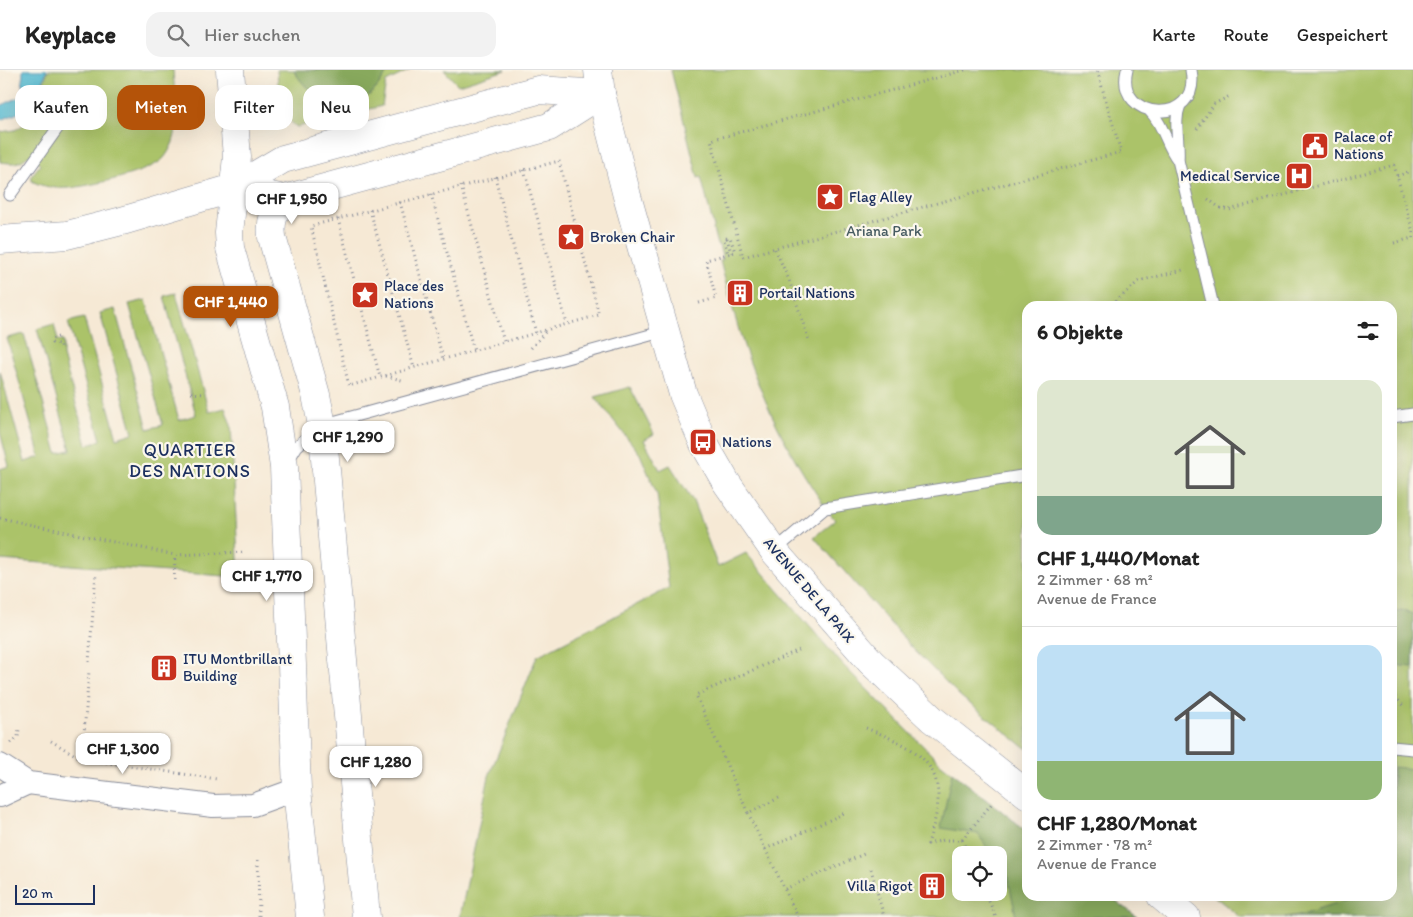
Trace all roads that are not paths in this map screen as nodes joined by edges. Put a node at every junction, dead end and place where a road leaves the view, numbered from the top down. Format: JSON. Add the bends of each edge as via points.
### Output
{"nodes":[{"id":1,"x":230,"y":70,"type":"edge"},
{"id":2,"x":1127,"y":70,"type":"edge"},
{"id":3,"x":1191,"y":70,"type":"edge"},
{"id":4,"x":600,"y":82,"type":"edge"},
{"id":5,"x":1180,"y":105,"type":"junction"},
{"id":6,"x":1150,"y":111,"type":"junction"},
{"id":7,"x":57,"y":130,"type":"edge"},
{"id":8,"x":1178,"y":160,"type":"junction"},
{"id":9,"x":234,"y":188,"type":"junction"},
{"id":10,"x":10,"y":195,"type":"dead end"},
{"id":11,"x":284,"y":199,"type":"junction"},
{"id":12,"x":0,"y":240,"type":"edge"},
{"id":13,"x":1212,"y":301,"type":"edge"},
{"id":14,"x":664,"y":331,"type":"junction"},
{"id":15,"x":1413,"y":414,"type":"edge"},
{"id":16,"x":1397,"y":416,"type":"edge"},
{"id":17,"x":322,"y":425,"type":"junction"},
{"id":18,"x":284,"y":468,"type":"junction"},
{"id":19,"x":1022,"y":477,"type":"edge"},
{"id":20,"x":774,"y":552,"type":"junction"},
{"id":21,"x":1397,"y":747,"type":"edge"},
{"id":22,"x":1413,"y":749,"type":"edge"},
{"id":23,"x":0,"y":765,"type":"edge"},
{"id":24,"x":28,"y":783,"type":"junction"},
{"id":25,"x":298,"y":789,"type":"junction"},
{"id":26,"x":1022,"y":790,"type":"edge"},
{"id":27,"x":0,"y":796,"type":"edge"},
{"id":28,"x":1167,"y":901,"type":"edge"},
{"id":29,"x":310,"y":917,"type":"edge"},
{"id":30,"x":366,"y":917,"type":"edge"},
{"id":31,"x":1186,"y":917,"type":"edge"}],
"edges":[{"from":1,"to":9,"type":"main road","via":[[237,157]]},
{"from":2,"to":6,"type":"lane","via":[[1129,93],[1134,101]]},
{"from":3,"to":5,"type":"lane","via":[[1191,90]]},
{"from":4,"to":9,"type":"main road","via":[[538,90],[283,159]]},
{"from":4,"to":11,"type":"main road","via":[[549,127]]},
{"from":4,"to":14,"type":"main road"},
{"from":5,"to":6,"type":"lane","via":[[1166,112]]},
{"from":5,"to":8,"type":"lane","via":[[1177,113]]},
{"from":6,"to":8,"type":"lane"},
{"from":7,"to":10,"type":"lane"},
{"from":8,"to":13,"type":"lane"},
{"from":9,"to":11,"type":"main road"},
{"from":9,"to":12,"type":"main road","via":[[75,233]]},
{"from":9,"to":18,"type":"main road","via":[[230,248],[275,407]]},
{"from":11,"to":17,"type":"main road","via":[[273,214],[270,224],[272,237]]},
{"from":14,"to":17,"type":"lane"},
{"from":14,"to":20,"type":"main road","name":"AVENUE DE LA PAIX","via":[[683,394],[704,442],[742,507]]},
{"from":15,"to":16,"type":"lane"},
{"from":17,"to":18,"type":"lane","via":[[297,446]]},
{"from":17,"to":30,"type":"main road"},
{"from":18,"to":25,"type":"main road"},
{"from":19,"to":20,"type":"lane","via":[[825,508]]},
{"from":20,"to":26,"type":"main road","name":"AVENUE DE LA PAIX","via":[[871,662],[932,718]]},
{"from":21,"to":22,"type":"lane"},
{"from":23,"to":24,"type":"street"},
{"from":24,"to":25,"type":"street","via":[[213,806],[252,805]]},
{"from":24,"to":27,"type":"street"},
{"from":25,"to":29,"type":"main road"},
{"from":28,"to":31,"type":"main road"}]}
